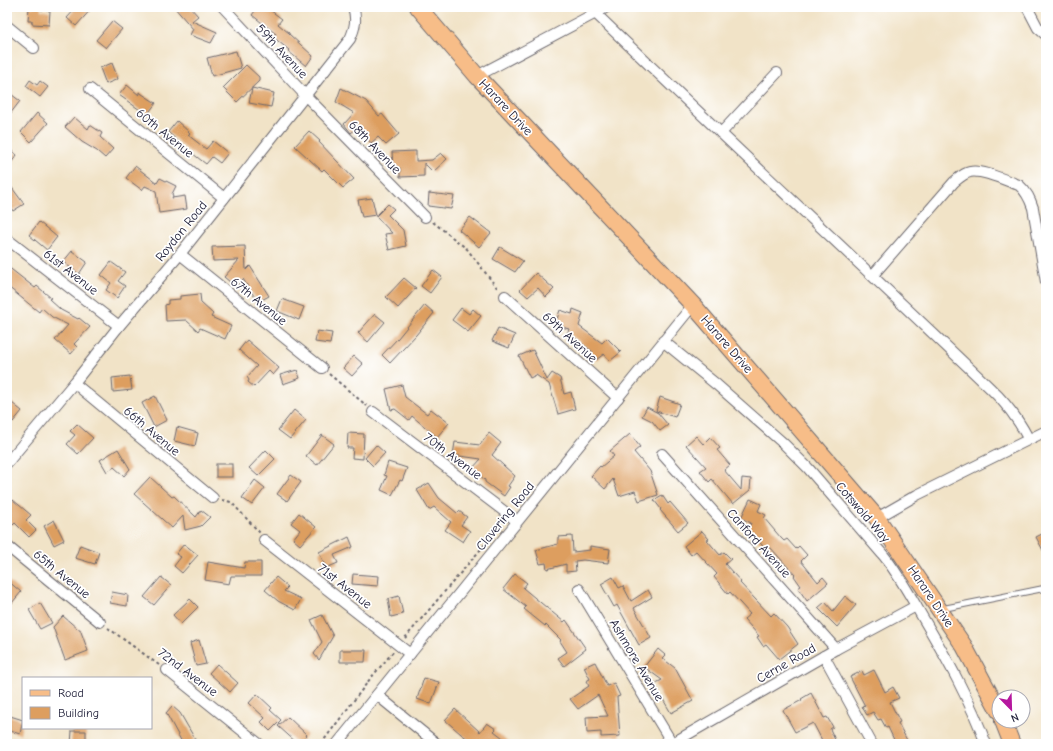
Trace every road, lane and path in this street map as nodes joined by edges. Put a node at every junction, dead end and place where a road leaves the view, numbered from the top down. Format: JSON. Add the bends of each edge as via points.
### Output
{"nodes":[{"id":1,"x":223,"y":7,"type":"edge"},
{"id":2,"x":353,"y":7,"type":"edge"},
{"id":3,"x":418,"y":7,"type":"edge"},
{"id":4,"x":607,"y":7,"type":"edge"},
{"id":5,"x":1027,"y":7,"type":"edge"},
{"id":6,"x":592,"y":10,"type":"edge"},
{"id":7,"x":7,"y":26,"type":"edge"},
{"id":8,"x":1046,"y":35,"type":"edge"},
{"id":9,"x":34,"y":48,"type":"dead end"},
{"id":10,"x":777,"y":73,"type":"dead end"},
{"id":11,"x":477,"y":76,"type":"junction"},
{"id":12,"x":90,"y":88,"type":"dead end"},
{"id":13,"x":306,"y":95,"type":"junction"},
{"id":14,"x":721,"y":133,"type":"junction"},
{"id":15,"x":224,"y":198,"type":"junction"},
{"id":16,"x":426,"y":217,"type":"joint"},
{"id":17,"x":7,"y":239,"type":"edge"},
{"id":18,"x":180,"y":254,"type":"junction"},
{"id":19,"x":873,"y":275,"type":"junction"},
{"id":20,"x":1046,"y":282,"type":"edge"},
{"id":21,"x":504,"y":296,"type":"joint"},
{"id":22,"x":694,"y":305,"type":"junction"},
{"id":23,"x":119,"y":326,"type":"junction"},
{"id":24,"x":663,"y":341,"type":"junction"},
{"id":25,"x":322,"y":368,"type":"joint"},
{"id":26,"x":74,"y":383,"type":"junction"},
{"id":27,"x":618,"y":398,"type":"junction"},
{"id":28,"x":373,"y":412,"type":"joint"},
{"id":29,"x":1046,"y":431,"type":"edge"},
{"id":30,"x":1028,"y":438,"type":"junction"},
{"id":31,"x":11,"y":451,"type":"edge"},
{"id":32,"x":662,"y":454,"type":"dead end"},
{"id":33,"x":7,"y":463,"type":"edge"},
{"id":34,"x":213,"y":498,"type":"joint"},
{"id":35,"x":513,"y":518,"type":"junction"},
{"id":36,"x":877,"y":518,"type":"junction"},
{"id":37,"x":264,"y":540,"type":"joint"},
{"id":38,"x":7,"y":546,"type":"edge"},
{"id":39,"x":1046,"y":588,"type":"edge"},
{"id":40,"x":579,"y":589,"type":"dead end"},
{"id":41,"x":916,"y":606,"type":"junction"},
{"id":42,"x":940,"y":610,"type":"junction"},
{"id":43,"x":100,"y":622,"type":"joint"},
{"id":44,"x":399,"y":645,"type":"junction"},
{"id":45,"x":836,"y":649,"type":"junction"},
{"id":46,"x":410,"y":654,"type":"junction"},
{"id":47,"x":824,"y":656,"type":"junction"},
{"id":48,"x":167,"y":670,"type":"joint"},
{"id":49,"x":377,"y":696,"type":"junction"},
{"id":50,"x":991,"y":696,"type":"edge"},
{"id":51,"x":1006,"y":729,"type":"edge"},
{"id":52,"x":259,"y":744,"type":"edge"},
{"id":53,"x":321,"y":744,"type":"edge"},
{"id":54,"x":337,"y":744,"type":"edge"},
{"id":55,"x":437,"y":744,"type":"edge"},
{"id":56,"x":671,"y":744,"type":"edge"},
{"id":57,"x":872,"y":744,"type":"edge"},
{"id":58,"x":986,"y":744,"type":"edge"},
{"id":59,"x":1012,"y":744,"type":"edge"}],
"edges":[{"from":1,"to":13,"type":"street","name":"59th Avenue"},
{"from":2,"to":13,"type":"street","name":"Roydon Road","via":[[356,26],[350,39]]},
{"from":3,"to":11,"type":"main road","name":"Harare Drive"},
{"from":4,"to":6,"type":"street"},
{"from":5,"to":8,"type":"street","via":[[1038,28]]},
{"from":6,"to":11,"type":"street"},
{"from":6,"to":14,"type":"street"},
{"from":7,"to":9,"type":"street"},
{"from":10,"to":14,"type":"street"},
{"from":11,"to":22,"type":"main road","name":"Harare Drive"},
{"from":12,"to":15,"type":"street","name":"60th Avenue"},
{"from":13,"to":15,"type":"street","name":"Roydon Road"},
{"from":13,"to":16,"type":"street","name":"68th Avenue"},
{"from":14,"to":19,"type":"street"},
{"from":15,"to":18,"type":"street","name":"Roydon Road"},
{"from":16,"to":21,"type":"path","via":[[467,249]]},
{"from":17,"to":23,"type":"street","name":"61st Avenue"},
{"from":18,"to":23,"type":"street","name":"Roydon Road"},
{"from":18,"to":25,"type":"street","name":"67th Avenue"},
{"from":19,"to":20,"type":"street","via":[[954,182],[963,175],[978,171],[1019,185],[1029,197]]},
{"from":19,"to":30,"type":"street","via":[[1003,401]]},
{"from":21,"to":27,"type":"street","name":"69th Avenue"},
{"from":22,"to":24,"type":"street","name":"Clavering Road"},
{"from":22,"to":36,"type":"main road","name":"Harare Drive"},
{"from":23,"to":26,"type":"street","name":"Roydon Road"},
{"from":24,"to":27,"type":"street","name":"Clavering Road"},
{"from":24,"to":41,"type":"street","name":"Cotswold Way","via":[[717,385],[808,468],[895,570]]},
{"from":25,"to":28,"type":"path"},
{"from":26,"to":31,"type":"street","name":"Roydon Road"},
{"from":26,"to":34,"type":"street","name":"66th Avenue"},
{"from":27,"to":35,"type":"street","name":"Clavering Road"},
{"from":28,"to":35,"type":"street","name":"70th Avenue"},
{"from":29,"to":30,"type":"street"},
{"from":30,"to":36,"type":"street"},
{"from":31,"to":33,"type":"street","name":"Roydon Road"},
{"from":32,"to":45,"type":"street","name":"Canford Avenue"},
{"from":34,"to":37,"type":"path","via":[[231,502]]},
{"from":35,"to":44,"type":"path"},
{"from":35,"to":46,"type":"street","name":"Clavering Road"},
{"from":36,"to":42,"type":"main road","name":"Harare Drive"},
{"from":37,"to":44,"type":"street","name":"71st Avenue"},
{"from":38,"to":43,"type":"street","name":"65th Avenue"},
{"from":39,"to":42,"type":"lane"},
{"from":40,"to":56,"type":"street","name":"Ashmore Avenue"},
{"from":41,"to":45,"type":"street","name":"Cerne Road"},
{"from":41,"to":58,"type":"street","name":"Cotswold Way","via":[[967,698]]},
{"from":42,"to":50,"type":"main road","name":"Harare Drive","via":[[964,646]]},
{"from":43,"to":48,"type":"path","name":"72nd Avenue"},
{"from":44,"to":46,"type":"street","name":"71st Avenue"},
{"from":44,"to":53,"type":"path"},
{"from":45,"to":47,"type":"street","name":"Cerne Road"},
{"from":46,"to":49,"type":"street","name":"Clavering Road"},
{"from":47,"to":56,"type":"street","name":"Cerne Road"},
{"from":47,"to":57,"type":"street"},
{"from":48,"to":52,"type":"street","name":"72nd Avenue"},
{"from":49,"to":54,"type":"street","name":"Clavering Road"},
{"from":49,"to":55,"type":"street"},
{"from":51,"to":59,"type":"main road"}]}
